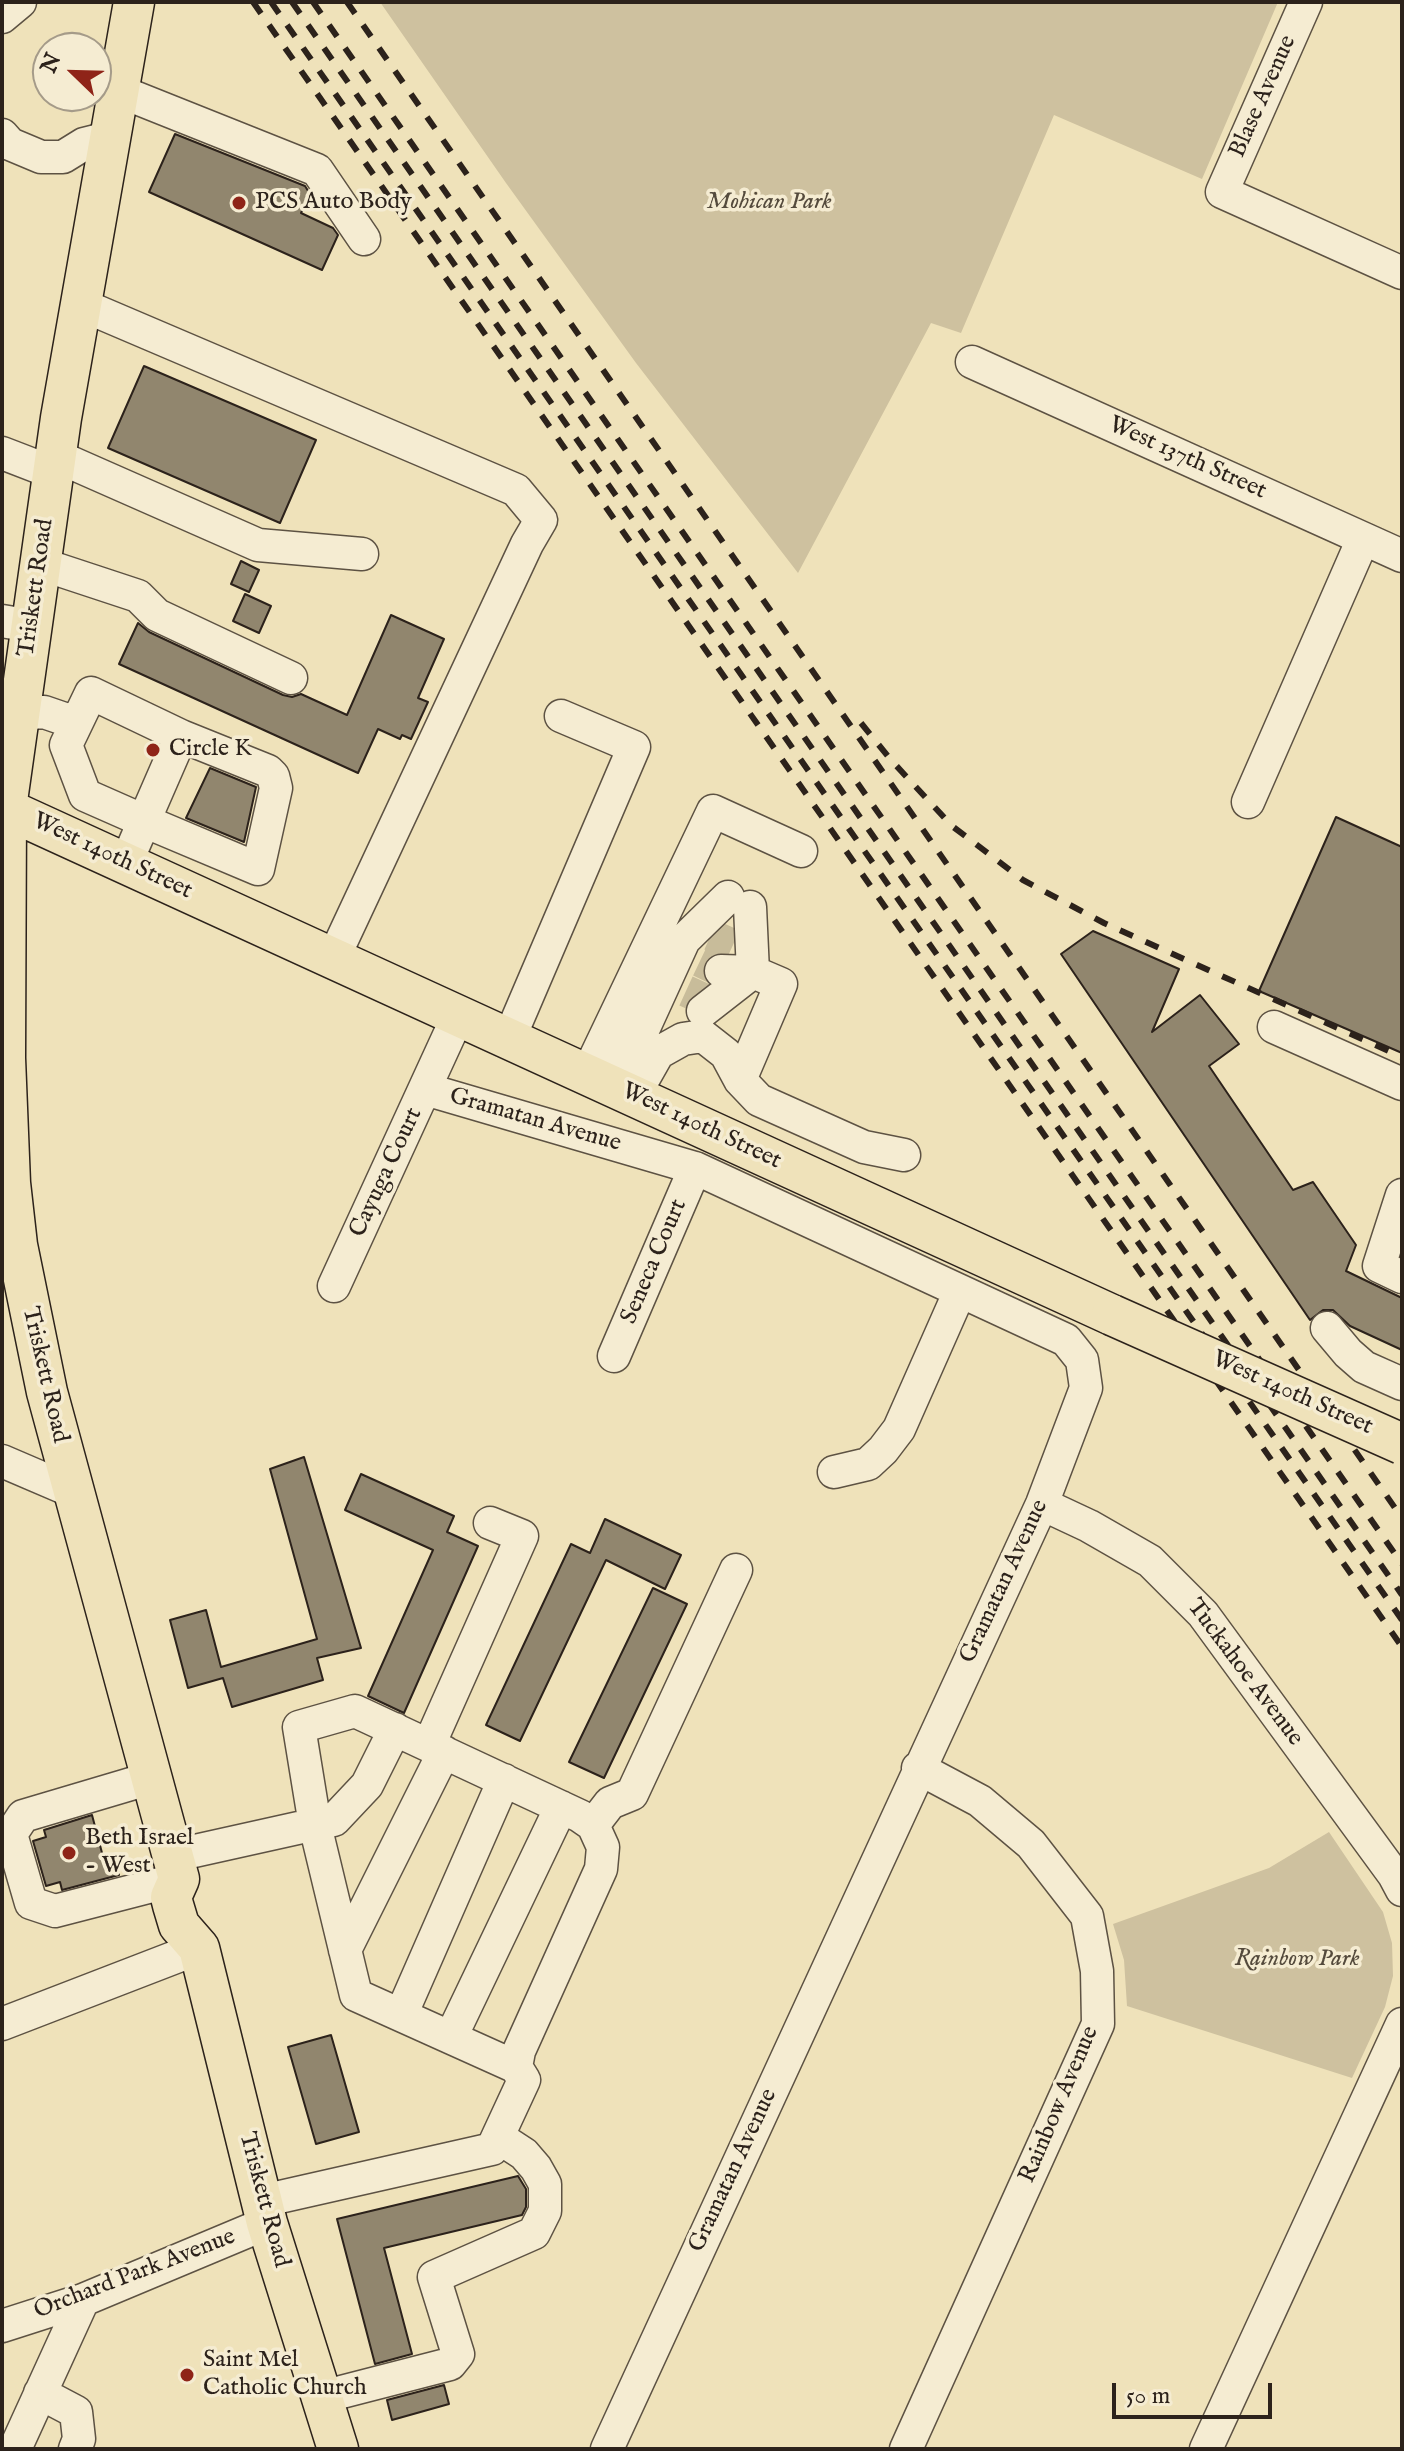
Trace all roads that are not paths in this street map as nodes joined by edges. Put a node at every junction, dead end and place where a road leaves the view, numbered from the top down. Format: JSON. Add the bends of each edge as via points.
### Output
{"nodes":[{"id":1,"x":20,"y":2,"type":"edge"},
{"id":2,"x":134,"y":2,"type":"edge"},
{"id":3,"x":1306,"y":2,"type":"edge"},
{"id":4,"x":2,"y":17,"type":"edge"},
{"id":5,"x":119,"y":91,"type":"junction"},
{"id":6,"x":2,"y":135,"type":"edge"},
{"id":7,"x":112,"y":137,"type":"junction"},
{"id":8,"x":364,"y":239,"type":"dead end"},
{"id":9,"x":1402,"y":273,"type":"edge"},
{"id":10,"x":82,"y":305,"type":"junction"},
{"id":11,"x":972,"y":362,"type":"dead end"},
{"id":12,"x":2,"y":453,"type":"edge"},
{"id":13,"x":55,"y":464,"type":"junction"},
{"id":14,"x":1363,"y":539,"type":"junction"},
{"id":15,"x":362,"y":554,"type":"dead end"},
{"id":16,"x":1402,"y":556,"type":"edge"},
{"id":17,"x":41,"y":564,"type":"junction"},
{"id":18,"x":17,"y":624,"type":"edge"},
{"id":19,"x":291,"y":678,"type":"dead end"},
{"id":20,"x":19,"y":714,"type":"junction"},
{"id":21,"x":561,"y":716,"type":"dead end"},
{"id":22,"x":76,"y":723,"type":"junction"},
{"id":23,"x":181,"y":736,"type":"junction"},
{"id":24,"x":1248,"y":802,"type":"dead end"},
{"id":25,"x":4,"y":808,"type":"edge"},
{"id":26,"x":144,"y":821,"type":"junction"},
{"id":27,"x":801,"y":851,"type":"dead end"},
{"id":28,"x":237,"y":860,"type":"junction"},
{"id":29,"x":126,"y":863,"type":"junction"},
{"id":30,"x":4,"y":886,"type":"edge"},
{"id":31,"x":221,"y":907,"type":"junction"},
{"id":32,"x":714,"y":954,"type":"junction"},
{"id":33,"x":333,"y":959,"type":"junction"},
{"id":34,"x":4,"y":968,"type":"edge"},
{"id":35,"x":753,"y":972,"type":"junction"},
{"id":36,"x":458,"y":1016,"type":"junction"},
{"id":37,"x":1274,"y":1027,"type":"dead end"},
{"id":38,"x":509,"y":1039,"type":"junction"},
{"id":39,"x":4,"y":1058,"type":"edge"},
{"id":40,"x":740,"y":1080,"type":"junction"},
{"id":41,"x":1402,"y":1084,"type":"edge"},
{"id":42,"x":612,"y":1087,"type":"junction"},
{"id":43,"x":425,"y":1089,"type":"junction"},
{"id":44,"x":904,"y":1155,"type":"dead end"},
{"id":45,"x":695,"y":1168,"type":"junction"},
{"id":46,"x":1402,"y":1195,"type":"edge"},
{"id":47,"x":1402,"y":1277,"type":"edge"},
{"id":48,"x":334,"y":1286,"type":"dead end"},
{"id":49,"x":960,"y":1291,"type":"junction"},
{"id":50,"x":1327,"y":1328,"type":"dead end"},
{"id":51,"x":614,"y":1356,"type":"dead end"},
{"id":52,"x":1402,"y":1384,"type":"edge"},
{"id":53,"x":1402,"y":1444,"type":"edge"},
{"id":54,"x":2,"y":1461,"type":"edge"},
{"id":55,"x":834,"y":1472,"type":"dead end"},
{"id":56,"x":72,"y":1491,"type":"junction"},
{"id":57,"x":1042,"y":1504,"type":"junction"},
{"id":58,"x":490,"y":1523,"type":"dead end"},
{"id":59,"x":736,"y":1570,"type":"dead end"},
{"id":60,"x":395,"y":1729,"type":"junction"},
{"id":61,"x":437,"y":1748,"type":"junction"},
{"id":62,"x":918,"y":1768,"type":"junction"},
{"id":63,"x":151,"y":1778,"type":"junction"},
{"id":64,"x":504,"y":1780,"type":"junction"},
{"id":65,"x":561,"y":1807,"type":"junction"},
{"id":66,"x":315,"y":1825,"type":"junction"},
{"id":67,"x":593,"y":1825,"type":"junction"},
{"id":68,"x":176,"y":1867,"type":"junction"},
{"id":69,"x":1402,"y":1890,"type":"edge"},
{"id":70,"x":199,"y":1948,"type":"junction"},
{"id":71,"x":345,"y":1950,"type":"junction"},
{"id":72,"x":401,"y":2015,"type":"junction"},
{"id":73,"x":2,"y":2024,"type":"edge"},
{"id":74,"x":1402,"y":2024,"type":"edge"},
{"id":75,"x":451,"y":2037,"type":"junction"},
{"id":76,"x":516,"y":2067,"type":"junction"},
{"id":77,"x":498,"y":2137,"type":"junction"},
{"id":78,"x":264,"y":2212,"type":"junction"},
{"id":79,"x":83,"y":2300,"type":"junction"},
{"id":80,"x":2,"y":2326,"type":"edge"},
{"id":81,"x":40,"y":2393,"type":"junction"},
{"id":82,"x":322,"y":2397,"type":"junction"},
{"id":83,"x":80,"y":2446,"type":"edge"},
{"id":84,"x":15,"y":2449,"type":"edge"},
{"id":85,"x":338,"y":2449,"type":"edge"},
{"id":86,"x":607,"y":2449,"type":"edge"},
{"id":87,"x":906,"y":2449,"type":"edge"},
{"id":88,"x":1206,"y":2449,"type":"edge"}],
"edges":[{"from":1,"to":4,"type":"street"},
{"from":2,"to":5,"type":"main road","name":"Triskett Road"},
{"from":3,"to":9,"type":"street","name":"Blase Avenue","via":[[1222,192]]},
{"from":5,"to":7,"type":"main road","name":"Triskett Road"},
{"from":5,"to":8,"type":"street","via":[[317,170]]},
{"from":6,"to":7,"type":"street","via":[[41,157],[63,157],[84,144]]},
{"from":7,"to":10,"type":"main road","name":"Triskett Road"},
{"from":10,"to":13,"type":"main road","name":"Triskett Road"},
{"from":10,"to":33,"type":"street","via":[[516,490],[541,520]]},
{"from":11,"to":14,"type":"street","name":"West 137th Street"},
{"from":12,"to":13,"type":"street"},
{"from":13,"to":15,"type":"street","via":[[258,545]]},
{"from":13,"to":17,"type":"main road","name":"Triskett Road"},
{"from":14,"to":16,"type":"street","name":"West 137th Street"},
{"from":14,"to":24,"type":"street"},
{"from":17,"to":18,"type":"main road","name":"Triskett Road"},
{"from":17,"to":19,"type":"street","via":[[138,596],[157,615]]},
{"from":18,"to":20,"type":"main road","name":"Triskett Road"},
{"from":20,"to":22,"type":"street","via":[[44,712]]},
{"from":20,"to":25,"type":"main road","name":"Triskett Road"},
{"from":21,"to":38,"type":"street","via":[[634,747]]},
{"from":22,"to":23,"type":"street","via":[[91,693]]},
{"from":22,"to":26,"type":"street","via":[[66,745],[85,795]]},
{"from":23,"to":26,"type":"street"},
{"from":23,"to":28,"type":"street","via":[[273,776],[276,788],[258,869]]},
{"from":25,"to":29,"type":"main road","name":"West 140th Street"},
{"from":25,"to":30,"type":"main road","name":"Triskett Road"},
{"from":26,"to":28,"type":"street"},
{"from":26,"to":29,"type":"street"},
{"from":27,"to":42,"type":"street","via":[[713,811]]},
{"from":28,"to":31,"type":"street"},
{"from":29,"to":31,"type":"main road","name":"West 140th Street"},
{"from":30,"to":34,"type":"main road","name":"Triskett Road"},
{"from":31,"to":33,"type":"main road","name":"West 140th Street"},
{"from":32,"to":35,"type":"street"},
{"from":32,"to":35,"type":"street"},
{"from":32,"to":35,"type":"street"},
{"from":32,"to":42,"type":"street"},
{"from":33,"to":36,"type":"main road","name":"West 140th Street"},
{"from":34,"to":39,"type":"main road","name":"Triskett Road"},
{"from":35,"to":40,"type":"street","via":[[781,984]]},
{"from":36,"to":38,"type":"main road","name":"West 140th Street"},
{"from":36,"to":43,"type":"street","name":"Cayuga Court"},
{"from":37,"to":41,"type":"street"},
{"from":38,"to":42,"type":"main road","name":"West 140th Street"},
{"from":39,"to":56,"type":"main road","name":"Triskett Road","via":[[17,1245]]},
{"from":40,"to":42,"type":"street","via":[[726,1054],[703,1036],[683,1039],[658,1053]]},
{"from":40,"to":44,"type":"street","via":[[759,1100],[864,1147]]},
{"from":42,"to":53,"type":"main road","name":"West 140th Street","bridge":true},
{"from":43,"to":45,"type":"street","name":"Gramatan Avenue"},
{"from":43,"to":48,"type":"street","name":"Cayuga Court"},
{"from":45,"to":49,"type":"street","name":"Gramatan Avenue"},
{"from":45,"to":51,"type":"street","name":"Seneca Court"},
{"from":46,"to":47,"type":"street","via":[[1379,1266]]},
{"from":49,"to":55,"type":"street","via":[[899,1429],[868,1464]]},
{"from":49,"to":57,"type":"street","name":"Gramatan Avenue","via":[[1066,1340],[1082,1360],[1086,1388]]},
{"from":50,"to":52,"type":"street","via":[[1364,1367]]},
{"from":54,"to":56,"type":"street"},
{"from":56,"to":63,"type":"main road","name":"Triskett Road"},
{"from":57,"to":62,"type":"street","name":"Gramatan Avenue"},
{"from":57,"to":69,"type":"street","name":"Tuckahoe Avenue","via":[[1150,1561],[1203,1614]]},
{"from":58,"to":61,"type":"street","via":[[522,1536]]},
{"from":59,"to":67,"type":"street","via":[[632,1794],[610,1803]]},
{"from":60,"to":61,"type":"street"},
{"from":60,"to":66,"type":"street","via":[[367,1785],[334,1820]]},
{"from":60,"to":66,"type":"street","via":[[355,1711],[299,1727]]},
{"from":61,"to":64,"type":"street"},
{"from":61,"to":71,"type":"street"},
{"from":62,"to":86,"type":"street","name":"Gramatan Avenue"},
{"from":62,"to":87,"type":"street","name":"Rainbow Avenue","via":[[980,1801],[1031,1844],[1087,1916],[1097,1971],[1098,2024]]},
{"from":63,"to":68,"type":"main road","name":"Triskett Road"},
{"from":63,"to":68,"type":"street","via":[[23,1816],[11,1834],[31,1903],[55,1911]]},
{"from":64,"to":65,"type":"street"},
{"from":64,"to":72,"type":"street"},
{"from":65,"to":67,"type":"street"},
{"from":65,"to":75,"type":"street"},
{"from":66,"to":68,"type":"street"},
{"from":66,"to":71,"type":"street"},
{"from":67,"to":76,"type":"street","via":[[603,1847],[601,1869]]},
{"from":68,"to":70,"type":"main road","name":"Triskett Road","via":[[171,1897],[179,1925]]},
{"from":70,"to":73,"type":"street"},
{"from":70,"to":78,"type":"main road","name":"Triskett Road"},
{"from":71,"to":72,"type":"street","via":[[356,1995]]},
{"from":72,"to":75,"type":"street"},
{"from":74,"to":88,"type":"street"},
{"from":75,"to":76,"type":"street"},
{"from":76,"to":77,"type":"street","via":[[524,2080]]},
{"from":77,"to":78,"type":"street","name":"Orchard Park Avenue","via":[[492,2149]]},
{"from":77,"to":82,"type":"street","via":[[536,2168],[545,2184],[545,2211],[534,2233],[434,2277],[458,2354],[450,2364]]},
{"from":78,"to":79,"type":"street","name":"Orchard Park Avenue"},
{"from":78,"to":82,"type":"main road","name":"Triskett Road"},
{"from":79,"to":80,"type":"street","name":"Orchard Park Avenue"},
{"from":79,"to":81,"type":"street"},
{"from":81,"to":83,"type":"street","via":[[76,2412]]},
{"from":81,"to":84,"type":"street"},
{"from":82,"to":85,"type":"main road","name":"Triskett Road"}]}
